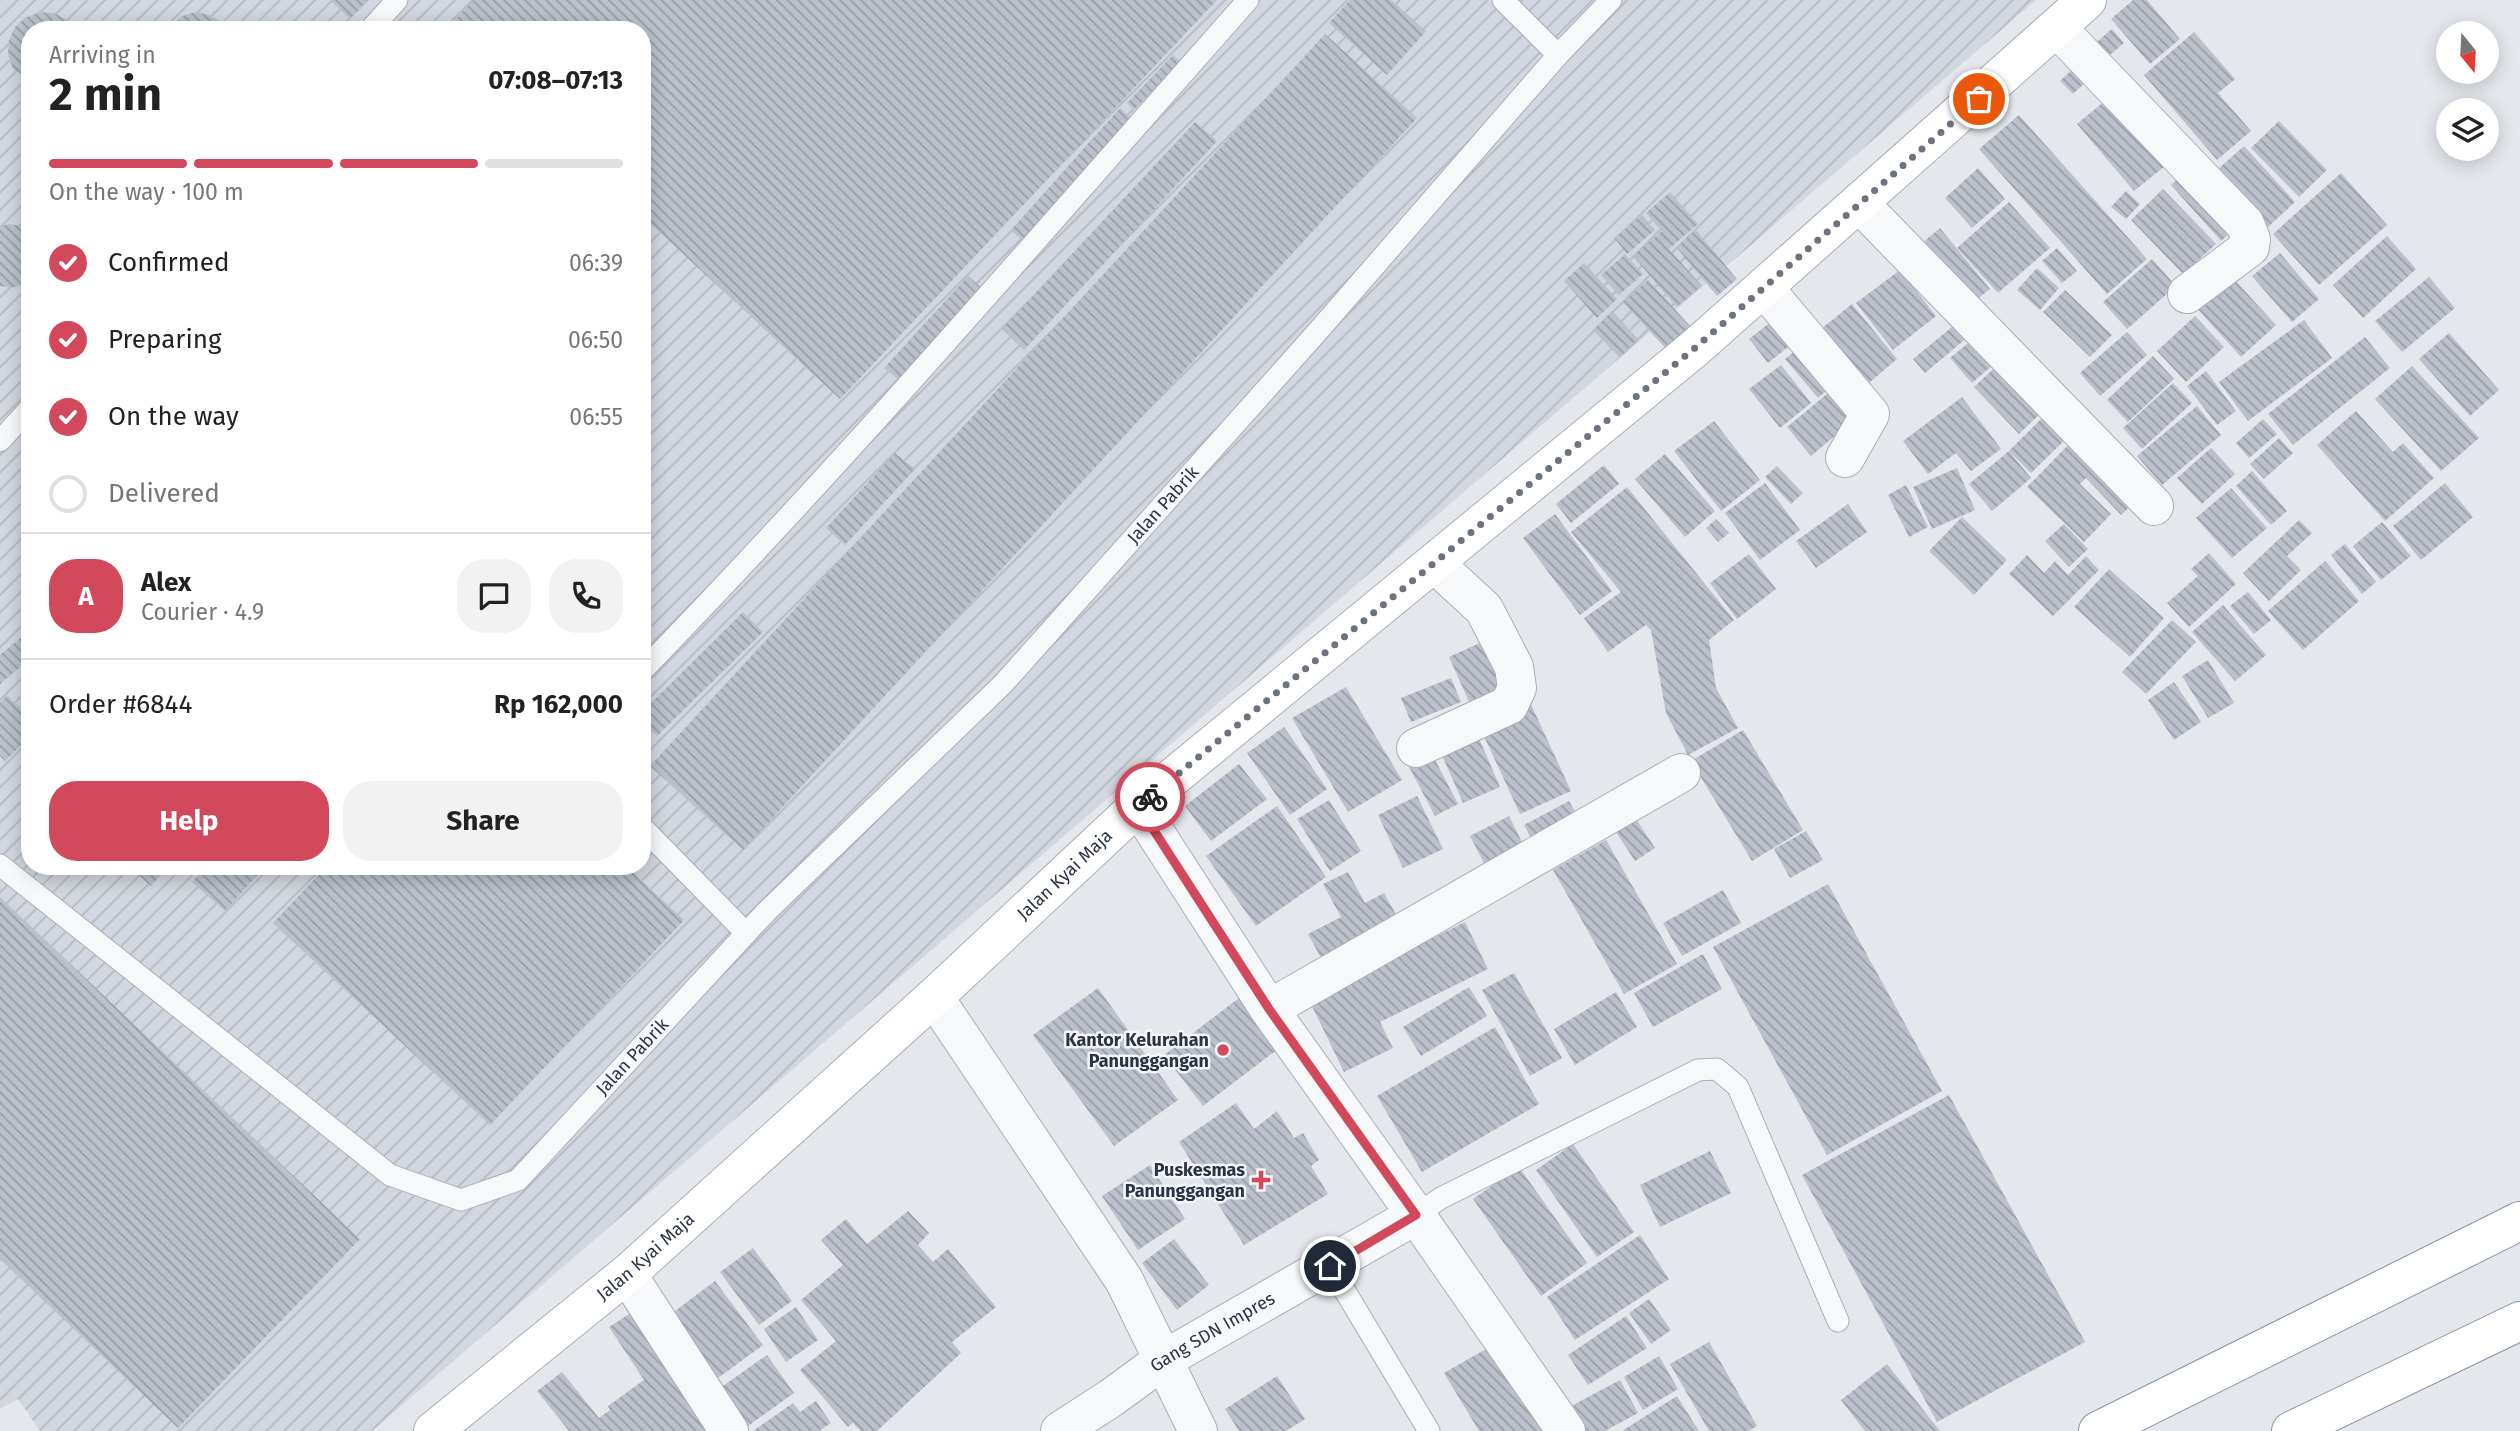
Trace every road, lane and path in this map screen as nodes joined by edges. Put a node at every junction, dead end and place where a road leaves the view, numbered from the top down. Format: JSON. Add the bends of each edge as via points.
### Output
{"nodes":[{"id":1,"x":397,"y":0,"type":"edge"},
{"id":2,"x":1248,"y":0,"type":"edge"},
{"id":3,"x":1503,"y":0,"type":"edge"},
{"id":4,"x":1611,"y":0,"type":"edge"},
{"id":5,"x":2087,"y":0,"type":"edge"},
{"id":6,"x":378,"y":21,"type":"edge"},
{"id":7,"x":2057,"y":28,"type":"junction"},
{"id":8,"x":1558,"y":55,"type":"junction"},
{"id":9,"x":1860,"y":204,"type":"junction"},
{"id":10,"x":1765,"y":289,"type":"junction"},
{"id":11,"x":2187,"y":294,"type":"dead end"},
{"id":12,"x":21,"y":418,"type":"edge"},
{"id":13,"x":0,"y":441,"type":"edge"},
{"id":14,"x":1845,"y":458,"type":"dead end"},
{"id":15,"x":2154,"y":506,"type":"dead end"},
{"id":16,"x":1434,"y":563,"type":"junction"},
{"id":17,"x":651,"y":662,"type":"edge"},
{"id":18,"x":1416,"y":748,"type":"dead end"},
{"id":19,"x":1681,"y":773,"type":"dead end"},
{"id":20,"x":1138,"y":806,"type":"junction"},
{"id":21,"x":651,"y":836,"type":"edge"},
{"id":22,"x":0,"y":865,"type":"edge"},
{"id":23,"x":746,"y":933,"type":"junction"},
{"id":24,"x":934,"y":997,"type":"junction"},
{"id":25,"x":1269,"y":1009,"type":"junction"},
{"id":26,"x":1416,"y":1215,"type":"junction"},
{"id":27,"x":2520,"y":1221,"type":"edge"},
{"id":28,"x":1330,"y":1266,"type":"junction"},
{"id":29,"x":627,"y":1274,"type":"junction"},
{"id":30,"x":1838,"y":1321,"type":"dead end"},
{"id":31,"x":2520,"y":1321,"type":"edge"},
{"id":32,"x":1163,"y":1360,"type":"junction"},
{"id":33,"x":450,"y":1426,"type":"edge"},
{"id":34,"x":729,"y":1431,"type":"edge"},
{"id":35,"x":1060,"y":1431,"type":"edge"},
{"id":36,"x":1198,"y":1431,"type":"edge"},
{"id":37,"x":1429,"y":1431,"type":"edge"},
{"id":38,"x":1566,"y":1431,"type":"edge"},
{"id":39,"x":2098,"y":1431,"type":"edge"},
{"id":40,"x":2291,"y":1431,"type":"edge"}],
"edges":[{"from":1,"to":6,"type":"lane"},
{"from":2,"to":17,"type":"lane","via":[[732,580]]},
{"from":3,"to":8,"type":"lane"},
{"from":4,"to":8,"type":"lane","name":"Jalan Pabrik"},
{"from":5,"to":7,"type":"main road","name":"Jalan Kyai Maja"},
{"from":7,"to":9,"type":"main road","name":"Jalan Kyai Maja"},
{"from":7,"to":11,"type":"street","via":[[2249,232],[2250,247]]},
{"from":8,"to":23,"type":"lane","name":"Jalan Pabrik","via":[[1003,684]]},
{"from":9,"to":10,"type":"main road","name":"Jalan Kyai Maja"},
{"from":9,"to":15,"type":"street"},
{"from":10,"to":14,"type":"street","via":[[1871,414]]},
{"from":10,"to":16,"type":"main road","name":"Jalan Kyai Maja"},
{"from":12,"to":13,"type":"lane"},
{"from":16,"to":18,"type":"street","via":[[1484,609],[1514,667],[1517,688],[1509,705]]},
{"from":16,"to":20,"type":"main road","name":"Jalan Kyai Maja"},
{"from":19,"to":25,"type":"street"},
{"from":20,"to":24,"type":"main road","name":"Jalan Kyai Maja"},
{"from":20,"to":25,"type":"street"},
{"from":21,"to":23,"type":"lane"},
{"from":22,"to":23,"type":"lane","name":"Jalan Pabrik","via":[[390,1175],[461,1200],[518,1180]]},
{"from":24,"to":29,"type":"main road","name":"Jalan Kyai Maja"},
{"from":24,"to":32,"type":"street","via":[[1124,1280]]},
{"from":25,"to":26,"type":"street"},
{"from":26,"to":28,"type":"street","name":"Gang SDN Impres"},
{"from":26,"to":30,"type":"lane","via":[[1441,1198],[1698,1070],[1717,1069],[1738,1087]]},
{"from":26,"to":38,"type":"street"},
{"from":27,"to":39,"type":"main road"},
{"from":28,"to":32,"type":"street","name":"Gang SDN Impres"},
{"from":28,"to":37,"type":"lane"},
{"from":29,"to":33,"type":"main road","name":"Jalan Kyai Maja"},
{"from":29,"to":34,"type":"street"},
{"from":31,"to":40,"type":"main road"},
{"from":32,"to":35,"type":"street","name":"Gang SDN Impres"},
{"from":32,"to":36,"type":"street"}]}
